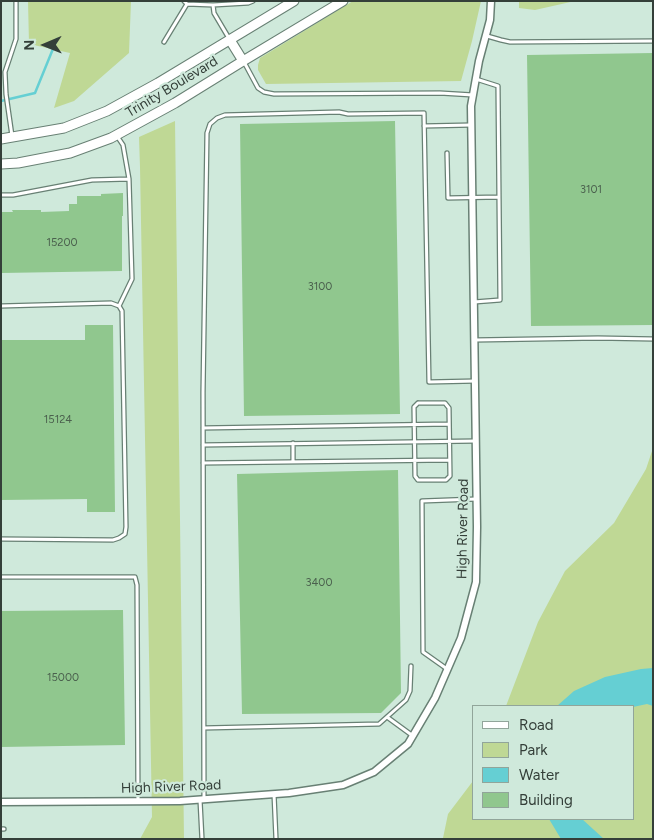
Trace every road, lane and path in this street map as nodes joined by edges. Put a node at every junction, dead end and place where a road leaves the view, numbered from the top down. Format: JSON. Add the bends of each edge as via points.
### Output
{"nodes":[{"id":1,"x":16,"y":1,"type":"edge"},
{"id":2,"x":253,"y":1,"type":"edge"},
{"id":3,"x":294,"y":1,"type":"edge"},
{"id":4,"x":343,"y":1,"type":"edge"},
{"id":5,"x":491,"y":1,"type":"edge"},
{"id":6,"x":186,"y":3,"type":"edge"},
{"id":7,"x":213,"y":5,"type":"junction"},
{"id":8,"x":486,"y":36,"type":"junction"},
{"id":9,"x":230,"y":40,"type":"junction"},
{"id":10,"x":653,"y":41,"type":"edge"},
{"id":11,"x":164,"y":42,"type":"dead end"},
{"id":12,"x":243,"y":61,"type":"junction"},
{"id":13,"x":1,"y":68,"type":"edge"},
{"id":14,"x":6,"y":68,"type":"junction"},
{"id":15,"x":476,"y":79,"type":"junction"},
{"id":16,"x":473,"y":95,"type":"junction"},
{"id":17,"x":471,"y":125,"type":"junction"},
{"id":18,"x":424,"y":126,"type":"junction"},
{"id":19,"x":117,"y":135,"type":"junction"},
{"id":20,"x":12,"y":137,"type":"junction"},
{"id":21,"x":1,"y":139,"type":"edge"},
{"id":22,"x":447,"y":154,"type":"dead end"},
{"id":23,"x":1,"y":164,"type":"edge"},
{"id":24,"x":129,"y":179,"type":"junction"},
{"id":25,"x":1,"y":195,"type":"edge"},
{"id":26,"x":499,"y":197,"type":"junction"},
{"id":27,"x":472,"y":198,"type":"junction"},
{"id":28,"x":474,"y":302,"type":"junction"},
{"id":29,"x":1,"y":306,"type":"edge"},
{"id":30,"x":119,"y":306,"type":"junction"},
{"id":31,"x":653,"y":339,"type":"edge"},
{"id":32,"x":474,"y":340,"type":"junction"},
{"id":33,"x":475,"y":381,"type":"junction"},
{"id":34,"x":414,"y":424,"type":"junction"},
{"id":35,"x":450,"y":424,"type":"junction"},
{"id":36,"x":203,"y":428,"type":"junction"},
{"id":37,"x":449,"y":441,"type":"junction"},
{"id":38,"x":476,"y":441,"type":"junction"},
{"id":39,"x":414,"y":442,"type":"junction"},
{"id":40,"x":293,"y":444,"type":"junction"},
{"id":41,"x":203,"y":445,"type":"junction"},
{"id":42,"x":449,"y":460,"type":"junction"},
{"id":43,"x":414,"y":461,"type":"junction"},
{"id":44,"x":293,"y":462,"type":"junction"},
{"id":45,"x":203,"y":463,"type":"junction"},
{"id":46,"x":477,"y":499,"type":"junction"},
{"id":47,"x":1,"y":539,"type":"edge"},
{"id":48,"x":1,"y":578,"type":"edge"},
{"id":49,"x":411,"y":666,"type":"dead end"},
{"id":50,"x":447,"y":670,"type":"junction"},
{"id":51,"x":387,"y":717,"type":"junction"},
{"id":52,"x":204,"y":728,"type":"junction"},
{"id":53,"x":413,"y":736,"type":"junction"},
{"id":54,"x":274,"y":794,"type":"junction"},
{"id":55,"x":202,"y":799,"type":"junction"},
{"id":56,"x":138,"y":801,"type":"junction"},
{"id":57,"x":1,"y":802,"type":"edge"},
{"id":58,"x":202,"y":839,"type":"edge"},
{"id":59,"x":276,"y":839,"type":"edge"}],
"edges":[{"from":1,"to":14,"type":"lane","via":[[16,40]]},
{"from":2,"to":7,"type":"lane"},
{"from":3,"to":9,"type":"main road","name":"Trinity Boulevard"},
{"from":4,"to":12,"type":"main road","name":"Trinity Boulevard"},
{"from":5,"to":8,"type":"street","name":"High River Road"},
{"from":6,"to":7,"type":"lane"},
{"from":6,"to":11,"type":"lane"},
{"from":7,"to":9,"type":"lane","via":[[214,13]]},
{"from":8,"to":10,"type":"lane","via":[[510,42]]},
{"from":8,"to":15,"type":"street","name":"High River Road"},
{"from":9,"to":12,"type":"main road"},
{"from":9,"to":20,"type":"main road","name":"Trinity Boulevard","via":[[107,111],[64,128]]},
{"from":12,"to":16,"type":"lane","via":[[258,88],[274,94],[440,92]]},
{"from":12,"to":19,"type":"main road","name":"Trinity Boulevard"},
{"from":13,"to":14,"type":"lane"},
{"from":14,"to":20,"type":"lane"},
{"from":15,"to":16,"type":"street","name":"High River Road"},
{"from":15,"to":26,"type":"lane","via":[[498,86]]},
{"from":16,"to":17,"type":"street","name":"High River Road"},
{"from":17,"to":18,"type":"lane"},
{"from":17,"to":27,"type":"street","name":"High River Road"},
{"from":18,"to":33,"type":"lane","via":[[429,382]]},
{"from":18,"to":36,"type":"lane","via":[[424,113],[339,112],[225,115],[210,124],[207,133]]},
{"from":19,"to":23,"type":"main road","name":"Trinity Boulevard","via":[[70,152]]},
{"from":19,"to":24,"type":"lane","via":[[123,145]]},
{"from":20,"to":21,"type":"main road","name":"Trinity Boulevard"},
{"from":22,"to":27,"type":"lane","via":[[448,198]]},
{"from":24,"to":25,"type":"lane","via":[[92,180]]},
{"from":24,"to":30,"type":"lane","via":[[132,279]]},
{"from":26,"to":27,"type":"lane"},
{"from":26,"to":28,"type":"lane","via":[[500,300]]},
{"from":27,"to":28,"type":"street","name":"High River Road"},
{"from":28,"to":32,"type":"street","name":"High River Road"},
{"from":29,"to":30,"type":"lane","via":[[111,303]]},
{"from":30,"to":47,"type":"lane","via":[[123,324],[125,534],[113,540]]},
{"from":31,"to":32,"type":"lane"},
{"from":32,"to":33,"type":"street","name":"High River Road"},
{"from":33,"to":38,"type":"street","name":"High River Road"},
{"from":34,"to":35,"type":"lane"},
{"from":34,"to":35,"type":"lane","via":[[414,407],[418,403],[445,403],[449,408]]},
{"from":34,"to":36,"type":"lane"},
{"from":34,"to":39,"type":"lane"},
{"from":35,"to":37,"type":"lane"},
{"from":36,"to":41,"type":"lane"},
{"from":37,"to":38,"type":"lane"},
{"from":37,"to":39,"type":"lane"},
{"from":37,"to":42,"type":"lane"},
{"from":38,"to":46,"type":"street","name":"High River Road"},
{"from":39,"to":40,"type":"lane"},
{"from":39,"to":43,"type":"lane"},
{"from":40,"to":41,"type":"lane"},
{"from":40,"to":44,"type":"lane"},
{"from":41,"to":45,"type":"lane"},
{"from":42,"to":43,"type":"lane"},
{"from":42,"to":43,"type":"lane","via":[[450,476],[446,480],[418,480],[414,476]]},
{"from":43,"to":44,"type":"lane"},
{"from":44,"to":45,"type":"lane"},
{"from":45,"to":52,"type":"lane"},
{"from":46,"to":50,"type":"street","name":"High River Road","via":[[476,582],[461,638]]},
{"from":46,"to":50,"type":"lane","via":[[422,501],[423,652]]},
{"from":48,"to":56,"type":"lane","via":[[135,577]]},
{"from":49,"to":51,"type":"lane","via":[[410,691],[406,700]]},
{"from":50,"to":53,"type":"street","name":"High River Road"},
{"from":51,"to":52,"type":"lane","via":[[379,724]]},
{"from":51,"to":53,"type":"lane"},
{"from":52,"to":55,"type":"lane"},
{"from":53,"to":54,"type":"street","name":"High River Road","via":[[374,772],[343,785]]},
{"from":54,"to":55,"type":"street","name":"High River Road"},
{"from":54,"to":59,"type":"lane"},
{"from":55,"to":56,"type":"street","name":"High River Road"},
{"from":55,"to":58,"type":"lane"},
{"from":56,"to":57,"type":"street","name":"High River Road"}]}
